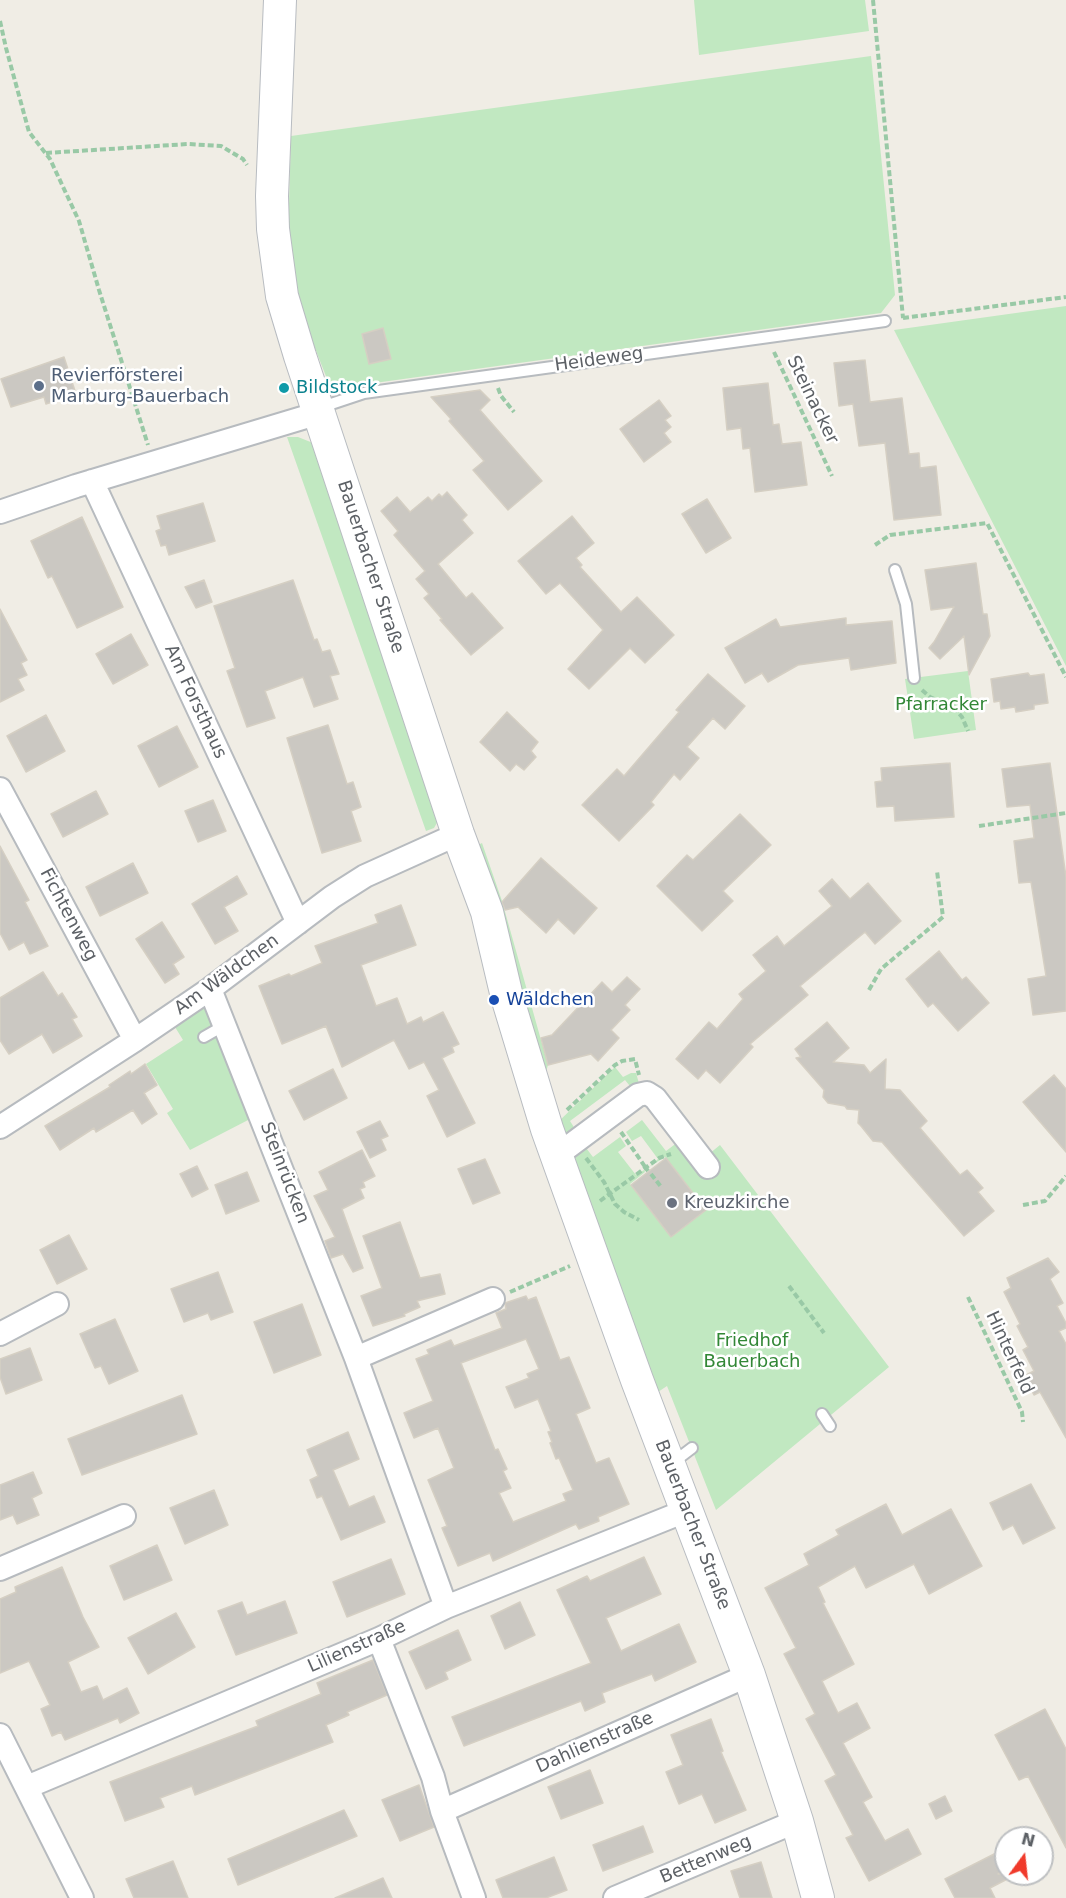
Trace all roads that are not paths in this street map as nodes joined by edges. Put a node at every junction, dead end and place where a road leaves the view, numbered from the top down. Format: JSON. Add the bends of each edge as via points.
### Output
{"nodes":[{"id":1,"x":280,"y":0,"type":"edge"},
{"id":2,"x":885,"y":321,"type":"dead end"},
{"id":3,"x":319,"y":413,"type":"junction"},
{"id":4,"x":92,"y":481,"type":"junction"},
{"id":5,"x":0,"y":512,"type":"edge"},
{"id":6,"x":895,"y":570,"type":"dead end"},
{"id":7,"x":915,"y":681,"type":"road end"},
{"id":8,"x":0,"y":789,"type":"edge"},
{"id":9,"x":459,"y":835,"type":"junction"},
{"id":10,"x":298,"y":922,"type":"junction"},
{"id":11,"x":210,"y":989,"type":"junction"},
{"id":12,"x":225,"y":1024,"type":"junction"},
{"id":13,"x":204,"y":1037,"type":"dead end"},
{"id":14,"x":135,"y":1040,"type":"junction"},
{"id":15,"x":0,"y":1127,"type":"edge"},
{"id":16,"x":566,"y":1149,"type":"junction"},
{"id":17,"x":708,"y":1167,"type":"dead end"},
{"id":18,"x":493,"y":1299,"type":"road end"},
{"id":19,"x":57,"y":1304,"type":"dead end"},
{"id":20,"x":0,"y":1334,"type":"edge"},
{"id":21,"x":356,"y":1358,"type":"junction"},
{"id":22,"x":822,"y":1414,"type":"dead end"},
{"id":23,"x":830,"y":1426,"type":"dead end"},
{"id":24,"x":688,"y":1510,"type":"junction"},
{"id":25,"x":124,"y":1516,"type":"dead end"},
{"id":26,"x":0,"y":1569,"type":"edge"},
{"id":27,"x":446,"y":1607,"type":"junction"},
{"id":28,"x":379,"y":1639,"type":"junction"},
{"id":29,"x":749,"y":1675,"type":"junction"},
{"id":30,"x":0,"y":1735,"type":"edge"},
{"id":31,"x":27,"y":1787,"type":"junction"},
{"id":32,"x":442,"y":1811,"type":"junction"},
{"id":33,"x":797,"y":1821,"type":"junction"},
{"id":34,"x":82,"y":1898,"type":"edge"},
{"id":35,"x":474,"y":1898,"type":"edge"},
{"id":36,"x":615,"y":1898,"type":"edge"},
{"id":37,"x":819,"y":1898,"type":"edge"}],
"edges":[{"from":1,"to":3,"type":"street","name":"Bauerbacher Straße","via":[[273,229],[282,296]]},
{"from":2,"to":3,"type":"lane","name":"Heideweg","via":[[363,393],[328,405]]},
{"from":3,"to":4,"type":"street"},
{"from":3,"to":9,"type":"street","name":"Bauerbacher Straße"},
{"from":4,"to":5,"type":"street"},
{"from":4,"to":10,"type":"street","name":"Am Forsthaus"},
{"from":6,"to":7,"type":"lane","via":[[906,604]]},
{"from":8,"to":14,"type":"street","name":"Fichtenweg"},
{"from":9,"to":10,"type":"street","name":"Am Wäldchen","via":[[365,876]]},
{"from":9,"to":16,"type":"street","name":"Bauerbacher Straße","via":[[487,912],[502,978]]},
{"from":10,"to":11,"type":"street","name":"Am Wäldchen"},
{"from":11,"to":12,"type":"street","name":"Steinrücken"},
{"from":11,"to":14,"type":"street","name":"Am Wäldchen"},
{"from":12,"to":13,"type":"lane"},
{"from":12,"to":21,"type":"street","name":"Steinrücken"},
{"from":14,"to":15,"type":"street","name":"Am Wäldchen"},
{"from":16,"to":17,"type":"street","via":[[640,1094],[650,1094]]},
{"from":16,"to":24,"type":"street","name":"Bauerbacher Straße","via":[[578,1218],[681,1457]]},
{"from":18,"to":21,"type":"street"},
{"from":19,"to":20,"type":"street"},
{"from":21,"to":27,"type":"street","name":"Steinrücken"},
{"from":22,"to":23,"type":"lane"},
{"from":24,"to":27,"type":"street","name":"Lilienstraße"},
{"from":24,"to":29,"type":"street","name":"Bauerbacher Straße"},
{"from":25,"to":26,"type":"street"},
{"from":27,"to":28,"type":"street","name":"Lilienstraße"},
{"from":28,"to":31,"type":"street","name":"Lilienstraße"},
{"from":28,"to":32,"type":"street","via":[[433,1777]]},
{"from":29,"to":32,"type":"street","name":"Dahlienstraße"},
{"from":29,"to":33,"type":"street","name":"Bauerbacher Straße"},
{"from":30,"to":31,"type":"street"},
{"from":31,"to":34,"type":"street"},
{"from":32,"to":35,"type":"street"},
{"from":33,"to":36,"type":"street","name":"Bettenweg"},
{"from":33,"to":37,"type":"street","name":"Bauerbacher Straße"}]}
